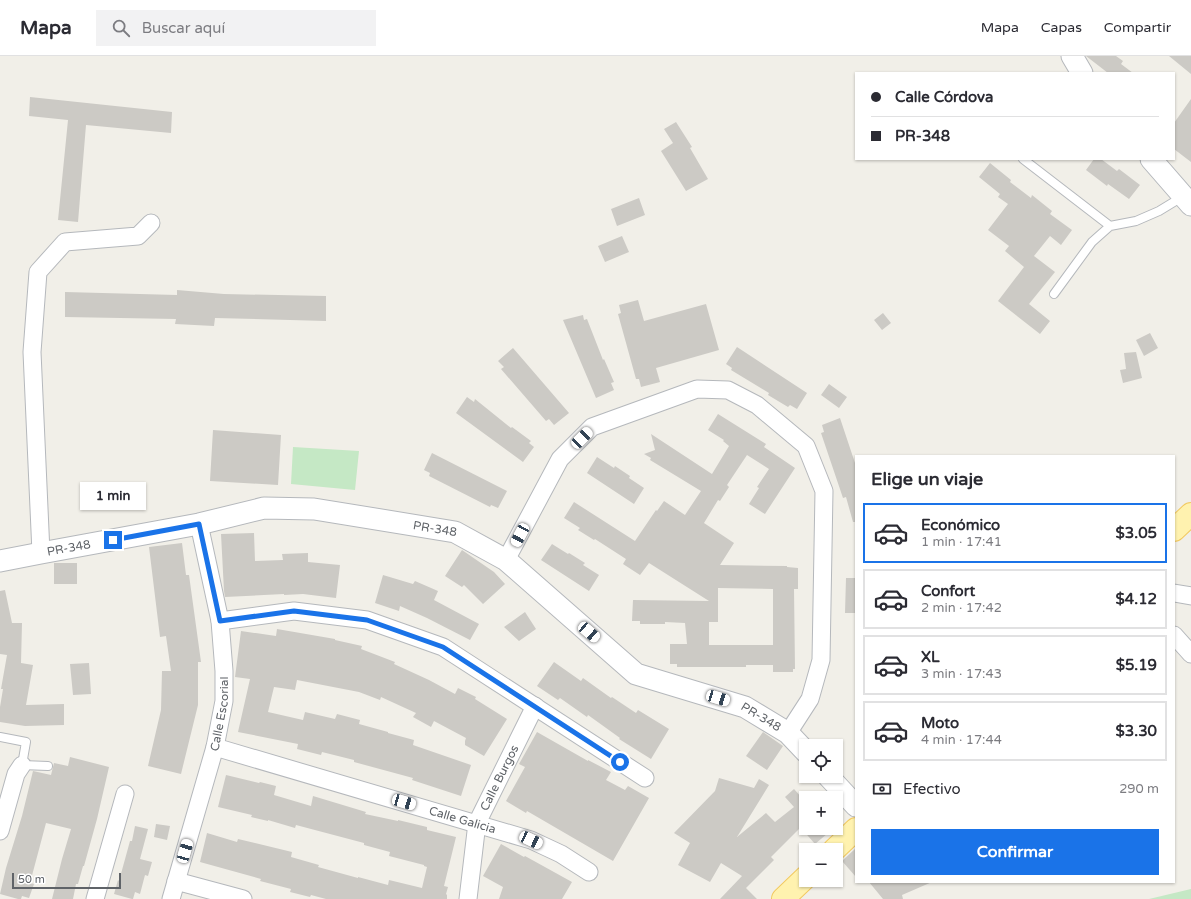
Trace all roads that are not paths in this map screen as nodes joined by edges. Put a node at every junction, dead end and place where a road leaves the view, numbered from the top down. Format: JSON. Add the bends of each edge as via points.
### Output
{"nodes":[{"id":1,"x":1072,"y":56,"type":"edge"},
{"id":2,"x":1081,"y":72,"type":"edge"},
{"id":3,"x":1024,"y":160,"type":"edge"},
{"id":4,"x":1152,"y":160,"type":"edge"},
{"id":5,"x":1187,"y":200,"type":"edge"},
{"id":6,"x":151,"y":223,"type":"dead end"},
{"id":7,"x":1110,"y":226,"type":"junction"},
{"id":8,"x":1054,"y":294,"type":"dead end"},
{"id":9,"x":1191,"y":514,"type":"edge"},
{"id":10,"x":199,"y":524,"type":"junction"},
{"id":11,"x":1175,"y":529,"type":"edge"},
{"id":12,"x":41,"y":552,"type":"junction"},
{"id":13,"x":506,"y":560,"type":"junction"},
{"id":14,"x":0,"y":561,"type":"edge"},
{"id":15,"x":1175,"y":593,"type":"edge"},
{"id":16,"x":1191,"y":596,"type":"edge"},
{"id":17,"x":220,"y":621,"type":"junction"},
{"id":18,"x":1175,"y":636,"type":"edge"},
{"id":19,"x":1191,"y":654,"type":"edge"},
{"id":20,"x":535,"y":706,"type":"junction"},
{"id":21,"x":788,"y":733,"type":"junction"},
{"id":22,"x":0,"y":737,"type":"edge"},
{"id":23,"x":799,"y":745,"type":"edge"},
{"id":24,"x":215,"y":746,"type":"junction"},
{"id":25,"x":22,"y":765,"type":"junction"},
{"id":26,"x":48,"y":766,"type":"dead end"},
{"id":27,"x":645,"y":778,"type":"dead end"},
{"id":28,"x":835,"y":783,"type":"edge"},
{"id":29,"x":125,"y":794,"type":"dead end"},
{"id":30,"x":855,"y":805,"type":"edge"},
{"id":31,"x":477,"y":823,"type":"junction"},
{"id":32,"x":855,"y":830,"type":"edge"},
{"id":33,"x":0,"y":831,"type":"edge"},
{"id":34,"x":841,"y":843,"type":"edge"},
{"id":35,"x":589,"y":872,"type":"dead end"},
{"id":36,"x":176,"y":881,"type":"junction"},
{"id":37,"x":799,"y":884,"type":"edge"},
{"id":38,"x":95,"y":899,"type":"edge"},
{"id":39,"x":171,"y":899,"type":"edge"},
{"id":40,"x":243,"y":899,"type":"edge"},
{"id":41,"x":468,"y":899,"type":"edge"},
{"id":42,"x":783,"y":899,"type":"edge"}],
"edges":[{"from":1,"to":2,"type":"street"},
{"from":3,"to":7,"type":"lane"},
{"from":4,"to":5,"type":"street"},
{"from":5,"to":7,"type":"lane","via":[[1136,221]]},
{"from":6,"to":12,"type":"street","via":[[138,236],[64,242],[38,272],[32,352]]},
{"from":7,"to":8,"type":"lane","via":[[1092,242]]},
{"from":9,"to":11,"type":"main road"},
{"from":10,"to":12,"type":"street","name":"PR-348","number":"PR-348"},
{"from":10,"to":13,"type":"street","name":"PR-348","number":"PR-348","via":[[264,508],[314,509],[455,532]]},
{"from":10,"to":17,"type":"street","name":"Calle Escorial"},
{"from":12,"to":14,"type":"street","name":"PR-348","number":"PR-348"},
{"from":13,"to":21,"type":"street","name":"PR-348","number":"PR-348","via":[[636,674],[745,707]]},
{"from":13,"to":21,"type":"street","via":[[560,459],[592,427],[697,389],[728,390],[757,405],[806,446],[824,491],[821,660],[810,699]]},
{"from":15,"to":16,"type":"street"},
{"from":17,"to":20,"type":"street","via":[[294,611],[367,620],[443,647]]},
{"from":17,"to":24,"type":"street","name":"Calle Escorial","via":[[224,701]]},
{"from":18,"to":19,"type":"street"},
{"from":20,"to":27,"type":"street"},
{"from":20,"to":31,"type":"street","name":"Calle Burgos"},
{"from":21,"to":23,"type":"street","name":"PR-348","number":"PR-348"},
{"from":22,"to":25,"type":"lane","via":[[26,742]]},
{"from":24,"to":31,"type":"street","name":"Calle Galicia"},
{"from":24,"to":36,"type":"street","name":"Calle Escorial"},
{"from":25,"to":26,"type":"lane"},
{"from":25,"to":33,"type":"street","via":[[16,774]]},
{"from":28,"to":30,"type":"street"},
{"from":29,"to":38,"type":"street"},
{"from":31,"to":35,"type":"street","name":"Calle Galicia","via":[[531,840],[561,854]]},
{"from":31,"to":41,"type":"street","name":"Calle Burgos"},
{"from":32,"to":34,"type":"main road"},
{"from":36,"to":39,"type":"street","name":"Calle Escorial"},
{"from":36,"to":40,"type":"street"},
{"from":37,"to":42,"type":"main road"}]}
